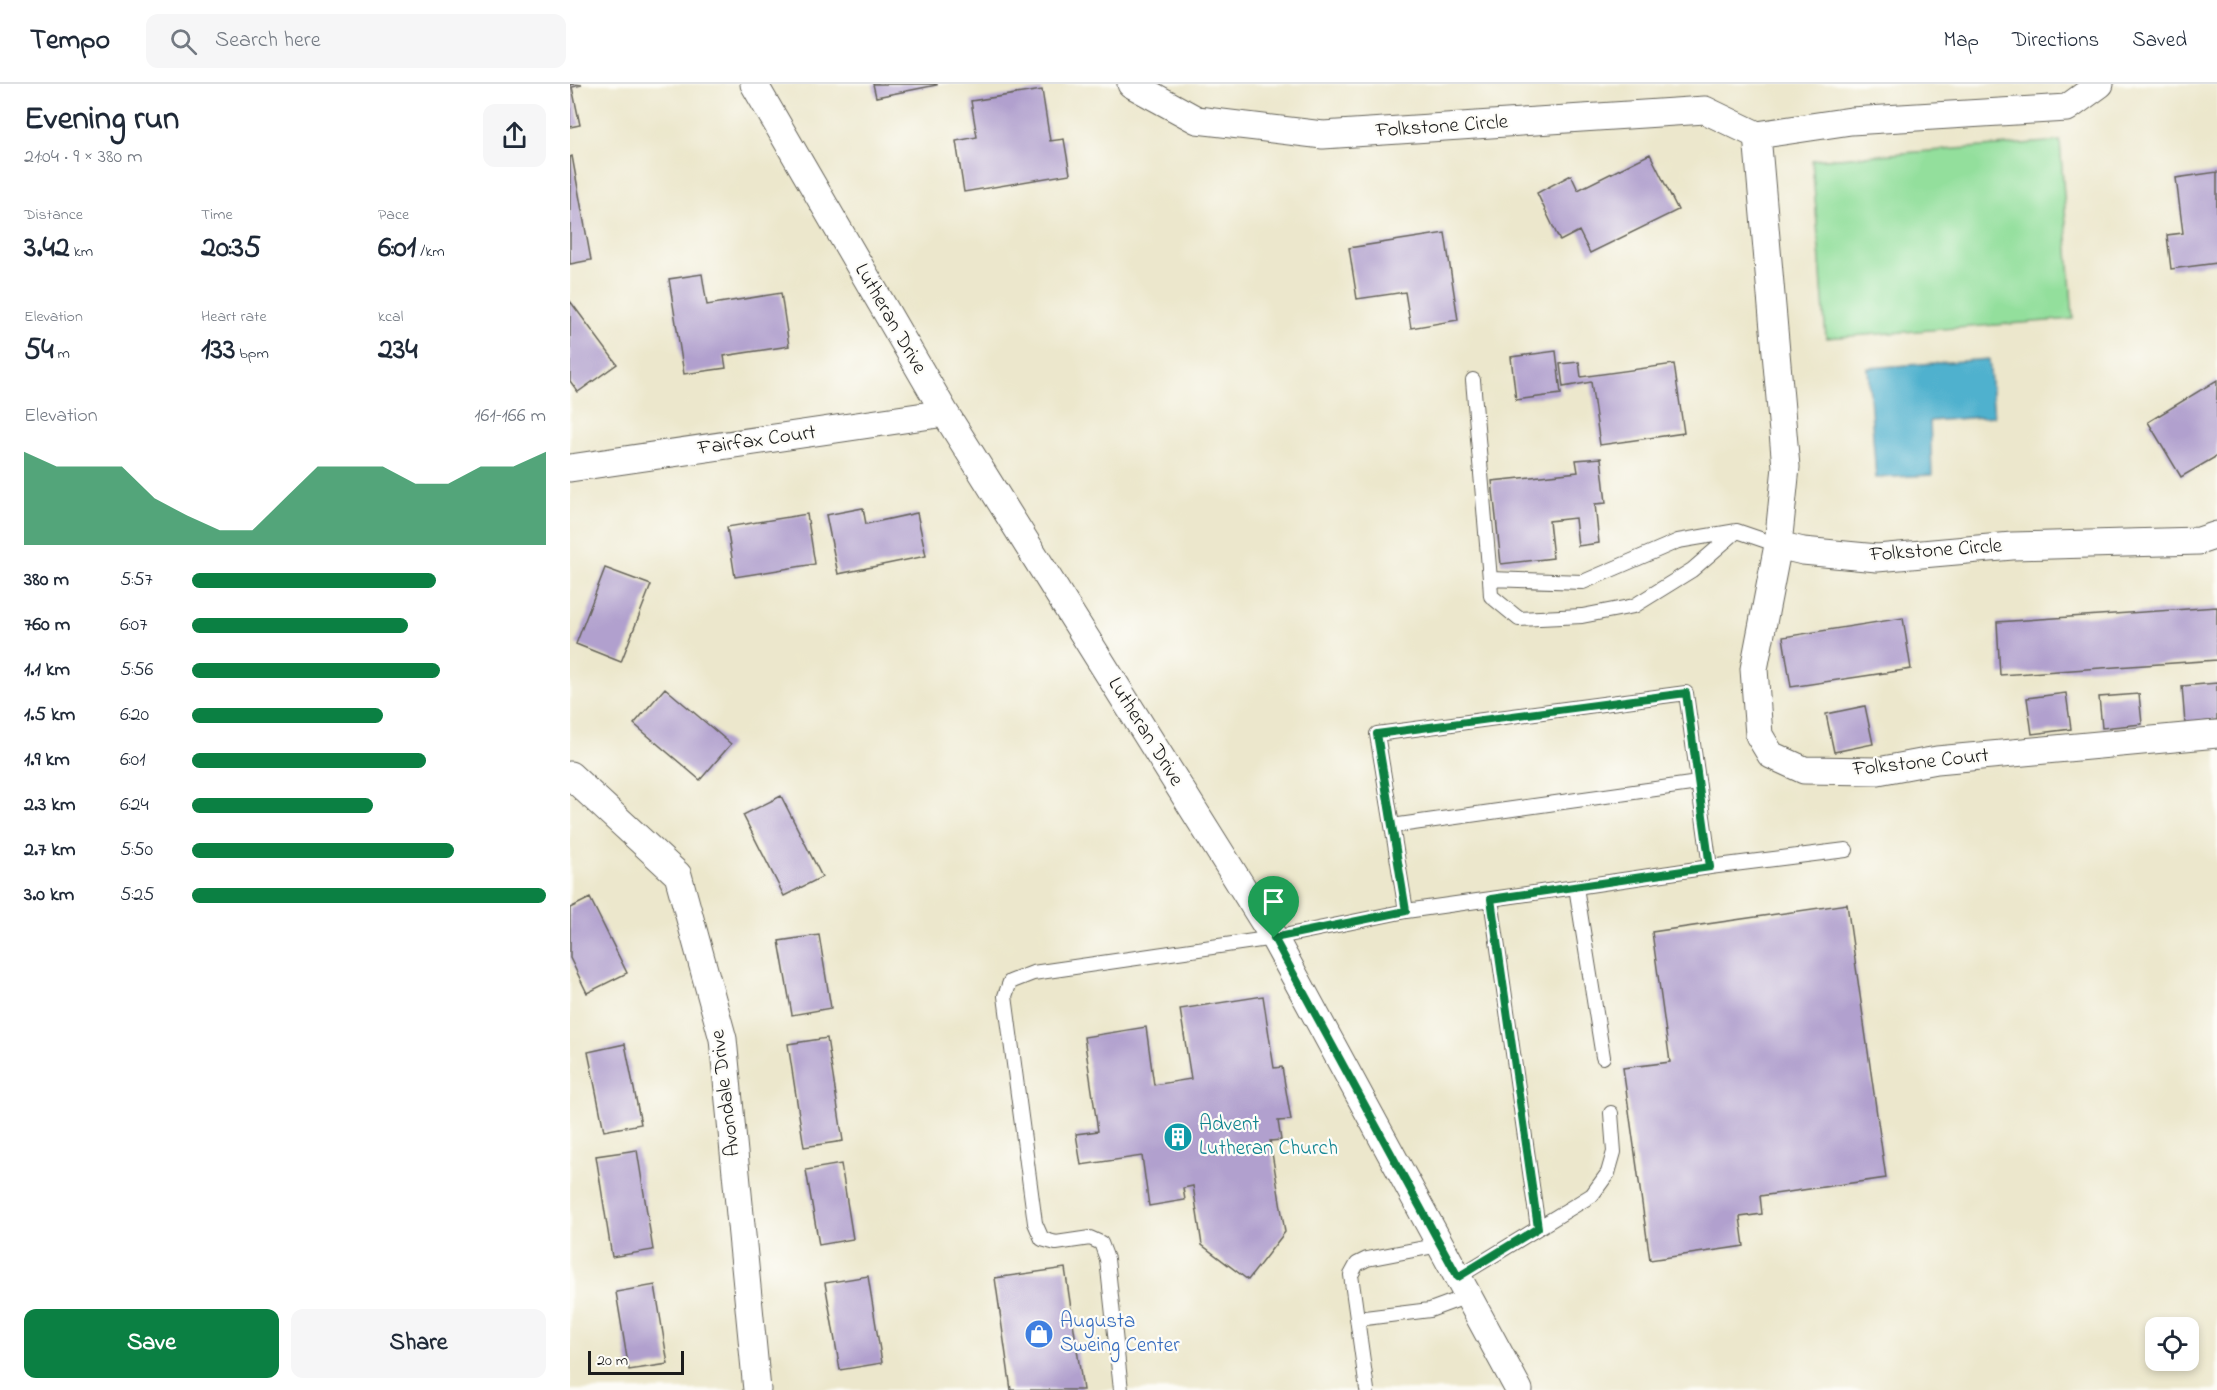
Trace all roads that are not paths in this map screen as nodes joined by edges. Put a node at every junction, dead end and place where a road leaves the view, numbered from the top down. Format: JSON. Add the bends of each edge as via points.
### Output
{"nodes":[{"id":1,"x":754,"y":84,"type":"edge"},
{"id":2,"x":1131,"y":84,"type":"edge"},
{"id":3,"x":2100,"y":84,"type":"edge"},
{"id":4,"x":1757,"y":135,"type":"junction"},
{"id":5,"x":1473,"y":380,"type":"dead end"},
{"id":6,"x":945,"y":413,"type":"junction"},
{"id":7,"x":570,"y":468,"type":"edge"},
{"id":8,"x":1737,"y":531,"type":"junction"},
{"id":9,"x":2217,"y":535,"type":"edge"},
{"id":10,"x":1778,"y":545,"type":"junction"},
{"id":11,"x":1490,"y":579,"type":"junction"},
{"id":12,"x":2217,"y":734,"type":"edge"},
{"id":13,"x":570,"y":775,"type":"edge"},
{"id":14,"x":1698,"y":783,"type":"junction"},
{"id":15,"x":1392,"y":826,"type":"junction"},
{"id":16,"x":1846,"y":850,"type":"dead end"},
{"id":17,"x":1710,"y":867,"type":"junction"},
{"id":18,"x":1576,"y":887,"type":"junction"},
{"id":19,"x":1491,"y":899,"type":"junction"},
{"id":20,"x":1406,"y":911,"type":"junction"},
{"id":21,"x":1274,"y":938,"type":"junction"},
{"id":22,"x":1603,"y":1057,"type":"dead end"},
{"id":23,"x":1611,"y":1113,"type":"dead end"},
{"id":24,"x":1538,"y":1228,"type":"junction"},
{"id":25,"x":1440,"y":1245,"type":"junction"},
{"id":26,"x":1463,"y":1286,"type":"junction"},
{"id":27,"x":1357,"y":1319,"type":"junction"},
{"id":28,"x":757,"y":1390,"type":"edge"},
{"id":29,"x":1121,"y":1390,"type":"edge"},
{"id":30,"x":1367,"y":1390,"type":"edge"},
{"id":31,"x":1519,"y":1390,"type":"edge"}],
"edges":[{"from":1,"to":6,"type":"street","name":"Lutheran Drive"},
{"from":2,"to":4,"type":"street","name":"Folkstone Circle","via":[[1197,120],[1323,135],[1705,110]]},
{"from":3,"to":4,"type":"street","via":[[2067,108],[1851,121]]},
{"from":4,"to":10,"type":"street","via":[[1786,467]]},
{"from":5,"to":11,"type":"lane"},
{"from":6,"to":7,"type":"street","name":"Fairfax Court"},
{"from":6,"to":21,"type":"street","name":"Lutheran Drive"},
{"from":8,"to":10,"type":"lane"},
{"from":8,"to":11,"type":"lane","via":[[1678,541],[1583,582]]},
{"from":8,"to":11,"type":"lane","via":[[1692,570],[1634,606],[1582,616],[1519,619],[1491,596]]},
{"from":9,"to":10,"type":"street","name":"Folkstone Circle","via":[[2199,541],[2012,546],[1877,558]]},
{"from":10,"to":12,"type":"street","name":"Folkstone Court","via":[[1754,669],[1760,735],[1771,755],[1804,770],[1878,771],[1937,760]]},
{"from":13,"to":28,"type":"street","name":"Avondale Drive","via":[[678,876],[723,1039]]},
{"from":14,"to":15,"type":"lane"},
{"from":14,"to":15,"type":"lane","via":[[1686,693],[1377,734]]},
{"from":14,"to":17,"type":"lane"},
{"from":15,"to":20,"type":"lane"},
{"from":16,"to":17,"type":"lane"},
{"from":17,"to":18,"type":"lane"},
{"from":18,"to":19,"type":"lane"},
{"from":18,"to":22,"type":"lane"},
{"from":19,"to":20,"type":"lane"},
{"from":19,"to":24,"type":"lane"},
{"from":20,"to":21,"type":"lane"},
{"from":21,"to":25,"type":"street","name":"Lutheran Drive"},
{"from":21,"to":29,"type":"lane","via":[[1033,973],[1010,982],[1005,996],[1035,1223],[1042,1239],[1056,1243],[1090,1238],[1101,1243],[1107,1259]]},
{"from":23,"to":24,"type":"lane","via":[[1614,1152],[1608,1173],[1592,1195]]},
{"from":24,"to":26,"type":"lane"},
{"from":25,"to":26,"type":"street","name":"Lutheran Drive"},
{"from":25,"to":27,"type":"lane","via":[[1357,1263],[1351,1275]]},
{"from":26,"to":27,"type":"lane","via":[[1430,1310]]},
{"from":26,"to":31,"type":"street","name":"Lutheran Drive"},
{"from":27,"to":30,"type":"lane"}]}
